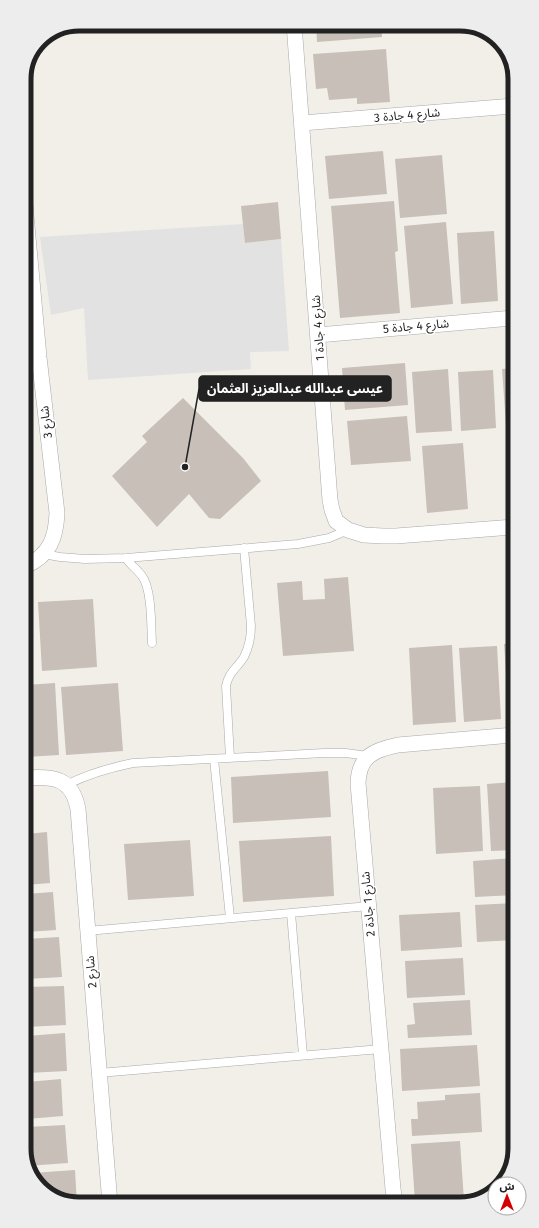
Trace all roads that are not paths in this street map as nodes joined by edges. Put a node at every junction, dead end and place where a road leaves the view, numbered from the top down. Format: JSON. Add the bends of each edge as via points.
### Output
{"nodes":[{"id":1,"x":295,"y":31,"type":"edge"},
{"id":2,"x":508,"y":106,"type":"edge"},
{"id":3,"x":302,"y":123,"type":"junction"},
{"id":4,"x":508,"y":318,"type":"edge"},
{"id":5,"x":318,"y":335,"type":"junction"},
{"id":6,"x":31,"y":336,"type":"edge"},
{"id":7,"x":32,"y":357,"type":"edge"},
{"id":8,"x":508,"y":527,"type":"edge"},
{"id":9,"x":348,"y":530,"type":"junction"},
{"id":10,"x":244,"y":548,"type":"junction"},
{"id":11,"x":43,"y":554,"type":"junction"},
{"id":12,"x":126,"y":558,"type":"junction"},
{"id":13,"x":31,"y":563,"type":"edge"},
{"id":14,"x":152,"y":643,"type":"dead end"},
{"id":15,"x":508,"y":736,"type":"edge"},
{"id":16,"x":368,"y":756,"type":"junction"},
{"id":17,"x":230,"y":758,"type":"junction"},
{"id":18,"x":214,"y":759,"type":"junction"},
{"id":19,"x":31,"y":778,"type":"edge"},
{"id":20,"x":66,"y":785,"type":"junction"},
{"id":21,"x":369,"y":906,"type":"junction"},
{"id":22,"x":291,"y":913,"type":"junction"},
{"id":23,"x":230,"y":918,"type":"junction"},
{"id":24,"x":87,"y":931,"type":"junction"},
{"id":25,"x":381,"y":1049,"type":"junction"},
{"id":26,"x":303,"y":1056,"type":"junction"},
{"id":27,"x":99,"y":1073,"type":"junction"},
{"id":28,"x":109,"y":1197,"type":"edge"},
{"id":29,"x":394,"y":1197,"type":"edge"}],
"edges":[{"from":1,"to":3,"type":"street","name":"شارع 4 جادة 1"},
{"from":2,"to":3,"type":"street","name":"شارع 4 جادة 3"},
{"from":3,"to":5,"type":"street","name":"شارع 4 جادة 1"},
{"from":4,"to":5,"type":"street","name":"شارع 4 جادة 5"},
{"from":5,"to":9,"type":"street","name":"شارع 4 جادة 1","via":[[331,505],[336,521]]},
{"from":6,"to":7,"type":"street","name":"شارع 3"},
{"from":7,"to":11,"type":"street","name":"شارع 3","via":[[57,513],[53,541]]},
{"from":8,"to":9,"type":"street","name":"شارع 4 جادة 1","via":[[383,536],[364,535]]},
{"from":9,"to":10,"type":"lane","via":[[329,538],[303,543]]},
{"from":10,"to":12,"type":"lane"},
{"from":10,"to":17,"type":"lane","via":[[251,638],[244,657],[227,679]]},
{"from":11,"to":12,"type":"lane","via":[[85,559]]},
{"from":11,"to":13,"type":"street","name":"شارع 3"},
{"from":12,"to":14,"type":"lane","via":[[143,576],[146,585]]},
{"from":15,"to":16,"type":"street","via":[[398,744],[375,751]]},
{"from":16,"to":17,"type":"lane","via":[[324,753]]},
{"from":16,"to":21,"type":"street","name":"شارع 1 جادة 2","via":[[360,768],[358,783]]},
{"from":17,"to":18,"type":"lane"},
{"from":18,"to":20,"type":"lane","via":[[133,764],[110,768],[86,775]]},
{"from":18,"to":23,"type":"lane"},
{"from":19,"to":20,"type":"street","via":[[50,778]]},
{"from":20,"to":24,"type":"street","name":"شارع 2","via":[[73,792],[78,809]]},
{"from":21,"to":22,"type":"lane"},
{"from":21,"to":25,"type":"street","name":"شارع 1 جادة 2"},
{"from":22,"to":23,"type":"lane"},
{"from":22,"to":26,"type":"lane"},
{"from":23,"to":24,"type":"lane"},
{"from":24,"to":27,"type":"street","name":"شارع 2"},
{"from":25,"to":26,"type":"lane"},
{"from":25,"to":29,"type":"street","name":"شارع 1 جادة 2"},
{"from":26,"to":27,"type":"lane"},
{"from":27,"to":28,"type":"street","name":"شارع 2"}]}
